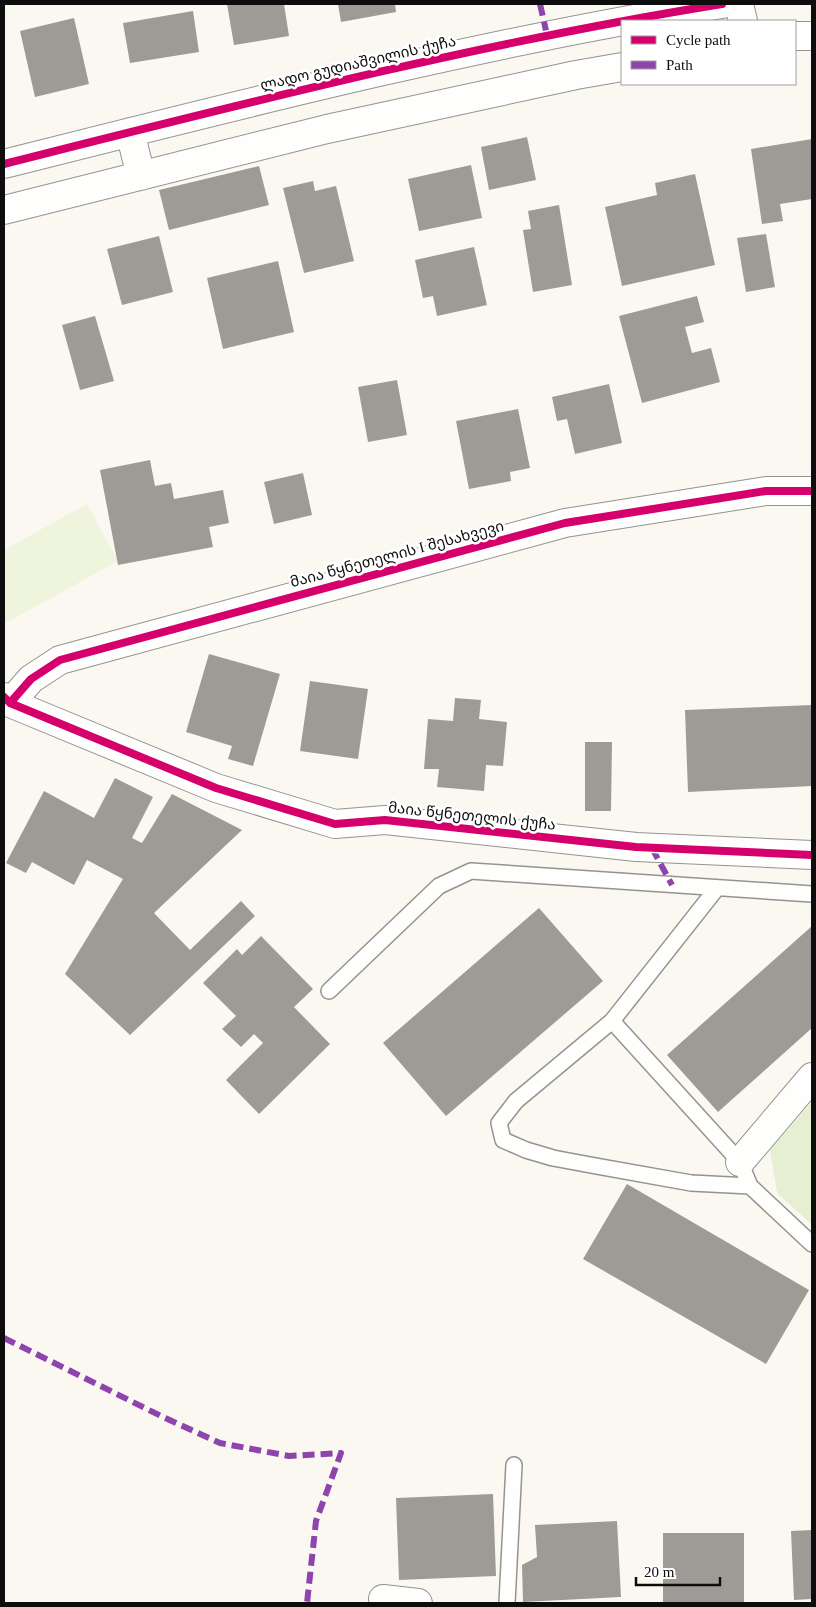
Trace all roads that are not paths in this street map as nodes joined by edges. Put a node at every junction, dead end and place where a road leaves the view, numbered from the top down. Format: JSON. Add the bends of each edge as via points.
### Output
{"nodes":[{"id":1,"x":722,"y":4,"type":"edge"},
{"id":2,"x":739,"y":4,"type":"edge"},
{"id":3,"x":628,"y":20,"type":"edge"},
{"id":4,"x":743,"y":20,"type":"edge"},
{"id":5,"x":621,"y":21,"type":"edge"},
{"id":6,"x":796,"y":36,"type":"edge"},
{"id":7,"x":812,"y":36,"type":"edge"},
{"id":8,"x":621,"y":67,"type":"edge"},
{"id":9,"x":130,"y":132,"type":"junction"},
{"id":10,"x":4,"y":164,"type":"edge"},
{"id":11,"x":141,"y":176,"type":"junction"},
{"id":12,"x":4,"y":210,"type":"edge"},
{"id":13,"x":812,"y":491,"type":"edge"},
{"id":14,"x":7,"y":700,"type":"edge"},
{"id":15,"x":812,"y":855,"type":"edge"},
{"id":16,"x":717,"y":888,"type":"junction"},
{"id":17,"x":812,"y":894,"type":"edge"},
{"id":18,"x":329,"y":991,"type":"dead end"},
{"id":19,"x":612,"y":1021,"type":"junction"},
{"id":20,"x":812,"y":1077,"type":"edge"},
{"id":21,"x":745,"y":1174,"type":"junction"},
{"id":22,"x":812,"y":1244,"type":"edge"},
{"id":23,"x":514,"y":1465,"type":"dead end"},
{"id":24,"x":383,"y":1600,"type":"dead end"},
{"id":25,"x":418,"y":1603,"type":"edge"},
{"id":26,"x":507,"y":1603,"type":"edge"}],
"edges":[{"from":1,"to":3,"type":"street","name":"ლადო გუდიაშვილის ქუჩა"},
{"from":2,"to":4,"type":"street"},
{"from":5,"to":9,"type":"street","name":"ლადო გუდიაშვილის ქუჩა","via":[[381,70]]},
{"from":6,"to":7,"type":"street"},
{"from":8,"to":11,"type":"street","via":[[327,129]]},
{"from":9,"to":10,"type":"street","name":"ლადო გუდიაშვილის ქუჩა"},
{"from":9,"to":11,"type":"street"},
{"from":11,"to":12,"type":"street"},
{"from":13,"to":14,"type":"street","name":"მაია წყნეთელის I შესახვევი","via":[[766,491],[565,523],[60,660]]},
{"from":14,"to":15,"type":"street","name":"მაია წყნეთელის ქუჩა","via":[[216,788],[335,824],[385,820],[636,847]]},
{"from":16,"to":17,"type":"lane"},
{"from":16,"to":18,"type":"lane","via":[[472,871],[439,886]]},
{"from":16,"to":19,"type":"lane"},
{"from":19,"to":21,"type":"lane"},
{"from":19,"to":21,"type":"lane","via":[[516,1101],[499,1123],[503,1140],[526,1150],[691,1183]]},
{"from":20,"to":21,"type":"street"},
{"from":21,"to":22,"type":"lane"},
{"from":23,"to":26,"type":"lane"},
{"from":24,"to":25,"type":"street"}]}
